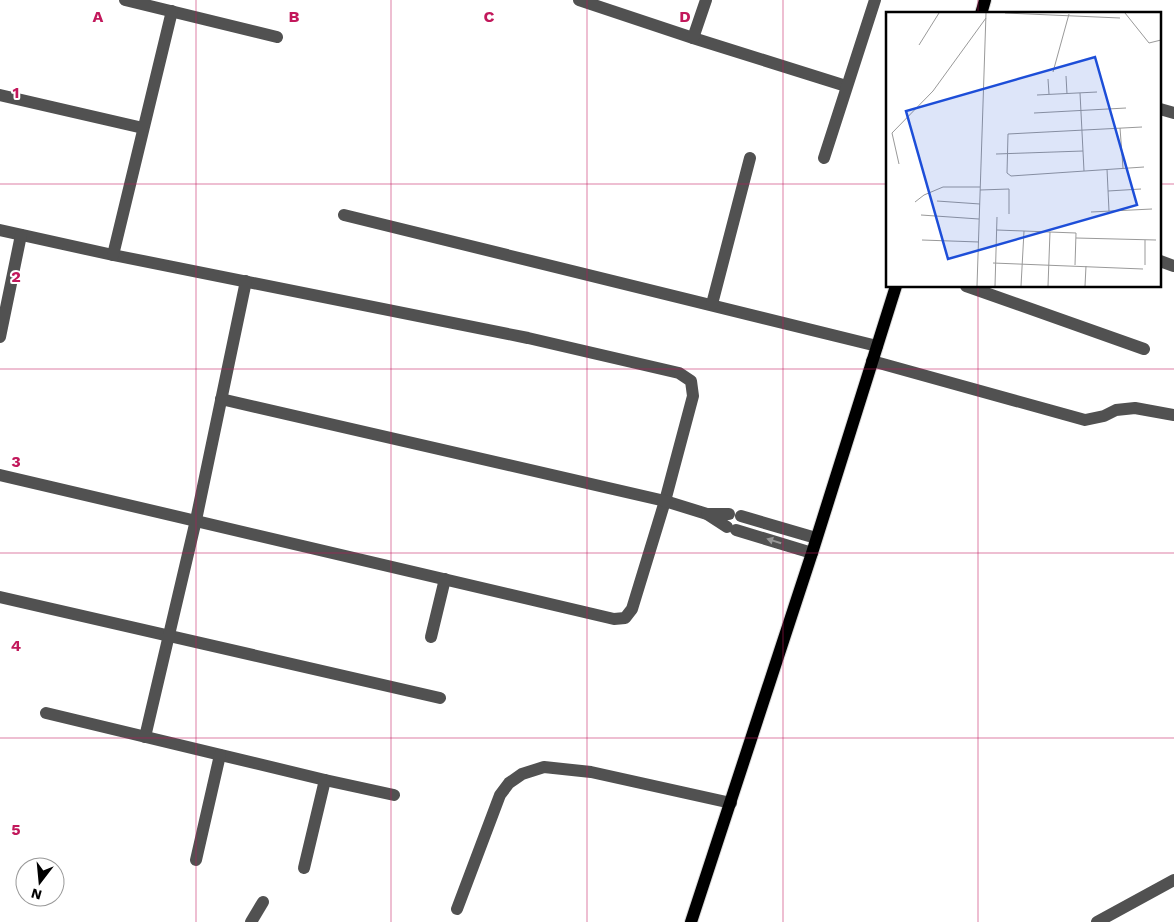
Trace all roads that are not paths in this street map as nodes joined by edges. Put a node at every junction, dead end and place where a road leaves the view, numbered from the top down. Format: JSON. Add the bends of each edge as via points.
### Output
{"nodes":[{"id":1,"x":125,"y":0,"type":"edge"},
{"id":2,"x":579,"y":0,"type":"edge"},
{"id":3,"x":706,"y":0,"type":"edge"},
{"id":4,"x":875,"y":0,"type":"edge"},
{"id":5,"x":172,"y":11,"type":"junction"},
{"id":6,"x":277,"y":37,"type":"dead end"},
{"id":7,"x":693,"y":38,"type":"junction"},
{"id":8,"x":846,"y":86,"type":"junction"},
{"id":9,"x":0,"y":94,"type":"edge"},
{"id":10,"x":143,"y":128,"type":"junction"},
{"id":11,"x":750,"y":158,"type":"dead end"},
{"id":12,"x":824,"y":158,"type":"dead end"},
{"id":13,"x":344,"y":215,"type":"dead end"},
{"id":14,"x":0,"y":230,"type":"edge"},
{"id":15,"x":21,"y":235,"type":"junction"},
{"id":16,"x":113,"y":255,"type":"junction"},
{"id":17,"x":1162,"y":262,"type":"edge"},
{"id":18,"x":1174,"y":266,"type":"edge"},
{"id":19,"x":246,"y":280,"type":"junction"},
{"id":20,"x":895,"y":288,"type":"edge"},
{"id":21,"x":972,"y":288,"type":"edge"},
{"id":22,"x":712,"y":304,"type":"junction"},
{"id":23,"x":0,"y":337,"type":"edge"},
{"id":24,"x":877,"y":346,"type":"junction"},
{"id":25,"x":1144,"y":349,"type":"dead end"},
{"id":26,"x":872,"y":361,"type":"junction"},
{"id":27,"x":221,"y":398,"type":"junction"},
{"id":28,"x":1174,"y":415,"type":"edge"},
{"id":29,"x":0,"y":475,"type":"edge"},
{"id":30,"x":665,"y":501,"type":"junction"},
{"id":31,"x":707,"y":514,"type":"junction"},
{"id":32,"x":196,"y":520,"type":"junction"},
{"id":33,"x":816,"y":538,"type":"junction"},
{"id":34,"x":812,"y":553,"type":"junction"},
{"id":35,"x":446,"y":579,"type":"junction"},
{"id":36,"x":0,"y":597,"type":"edge"},
{"id":37,"x":169,"y":636,"type":"junction"},
{"id":38,"x":431,"y":637,"type":"dead end"},
{"id":39,"x":440,"y":698,"type":"dead end"},
{"id":40,"x":46,"y":713,"type":"dead end"},
{"id":41,"x":145,"y":737,"type":"junction"},
{"id":42,"x":220,"y":755,"type":"junction"},
{"id":43,"x":325,"y":780,"type":"junction"},
{"id":44,"x":394,"y":795,"type":"dead end"},
{"id":45,"x":730,"y":803,"type":"junction"},
{"id":46,"x":196,"y":860,"type":"dead end"},
{"id":47,"x":304,"y":868,"type":"dead end"},
{"id":48,"x":1174,"y":880,"type":"edge"},
{"id":49,"x":264,"y":902,"type":"dead end"},
{"id":50,"x":457,"y":909,"type":"dead end"},
{"id":51,"x":251,"y":922,"type":"edge"},
{"id":52,"x":692,"y":922,"type":"edge"},
{"id":53,"x":1097,"y":922,"type":"edge"}],
"edges":[{"from":1,"to":5,"type":"street"},
{"from":2,"to":7,"type":"street"},
{"from":3,"to":7,"type":"street"},
{"from":4,"to":8,"type":"street"},
{"from":5,"to":6,"type":"street"},
{"from":5,"to":10,"type":"street"},
{"from":7,"to":8,"type":"street"},
{"from":8,"to":12,"type":"street"},
{"from":9,"to":10,"type":"street"},
{"from":10,"to":16,"type":"street"},
{"from":11,"to":22,"type":"street"},
{"from":13,"to":22,"type":"street"},
{"from":14,"to":15,"type":"street"},
{"from":15,"to":16,"type":"street"},
{"from":15,"to":23,"type":"street"},
{"from":16,"to":19,"type":"street"},
{"from":17,"to":18,"type":"street"},
{"from":19,"to":27,"type":"street"},
{"from":19,"to":30,"type":"street","via":[[679,372],[691,380],[693,396]]},
{"from":20,"to":24,"type":"main road"},
{"from":21,"to":25,"type":"street"},
{"from":22,"to":24,"type":"street"},
{"from":24,"to":26,"type":"main road"},
{"from":26,"to":28,"type":"street","via":[[1085,420],[1135,408]]},
{"from":26,"to":33,"type":"main road"},
{"from":27,"to":30,"type":"street"},
{"from":27,"to":32,"type":"street"},
{"from":29,"to":32,"type":"street"},
{"from":30,"to":31,"type":"street"},
{"from":30,"to":35,"type":"street","via":[[632,609],[625,618],[614,619]]},
{"from":31,"to":33,"type":"street","via":[[735,515]]},
{"from":34,"to":31,"type":"street","one_way":true,"via":[[732,528]]},
{"from":32,"to":35,"type":"street"},
{"from":32,"to":37,"type":"street"},
{"from":33,"to":34,"type":"main road"},
{"from":34,"to":45,"type":"main road"},
{"from":35,"to":38,"type":"street"},
{"from":36,"to":37,"type":"street"},
{"from":37,"to":39,"type":"street"},
{"from":37,"to":41,"type":"street"},
{"from":40,"to":41,"type":"street"},
{"from":41,"to":42,"type":"street"},
{"from":42,"to":43,"type":"street"},
{"from":42,"to":46,"type":"street"},
{"from":43,"to":44,"type":"street"},
{"from":43,"to":47,"type":"street"},
{"from":45,"to":50,"type":"street","via":[[591,772],[544,767],[522,774],[500,795]]},
{"from":45,"to":52,"type":"main road"},
{"from":48,"to":53,"type":"street"},
{"from":49,"to":51,"type":"street"}]}
